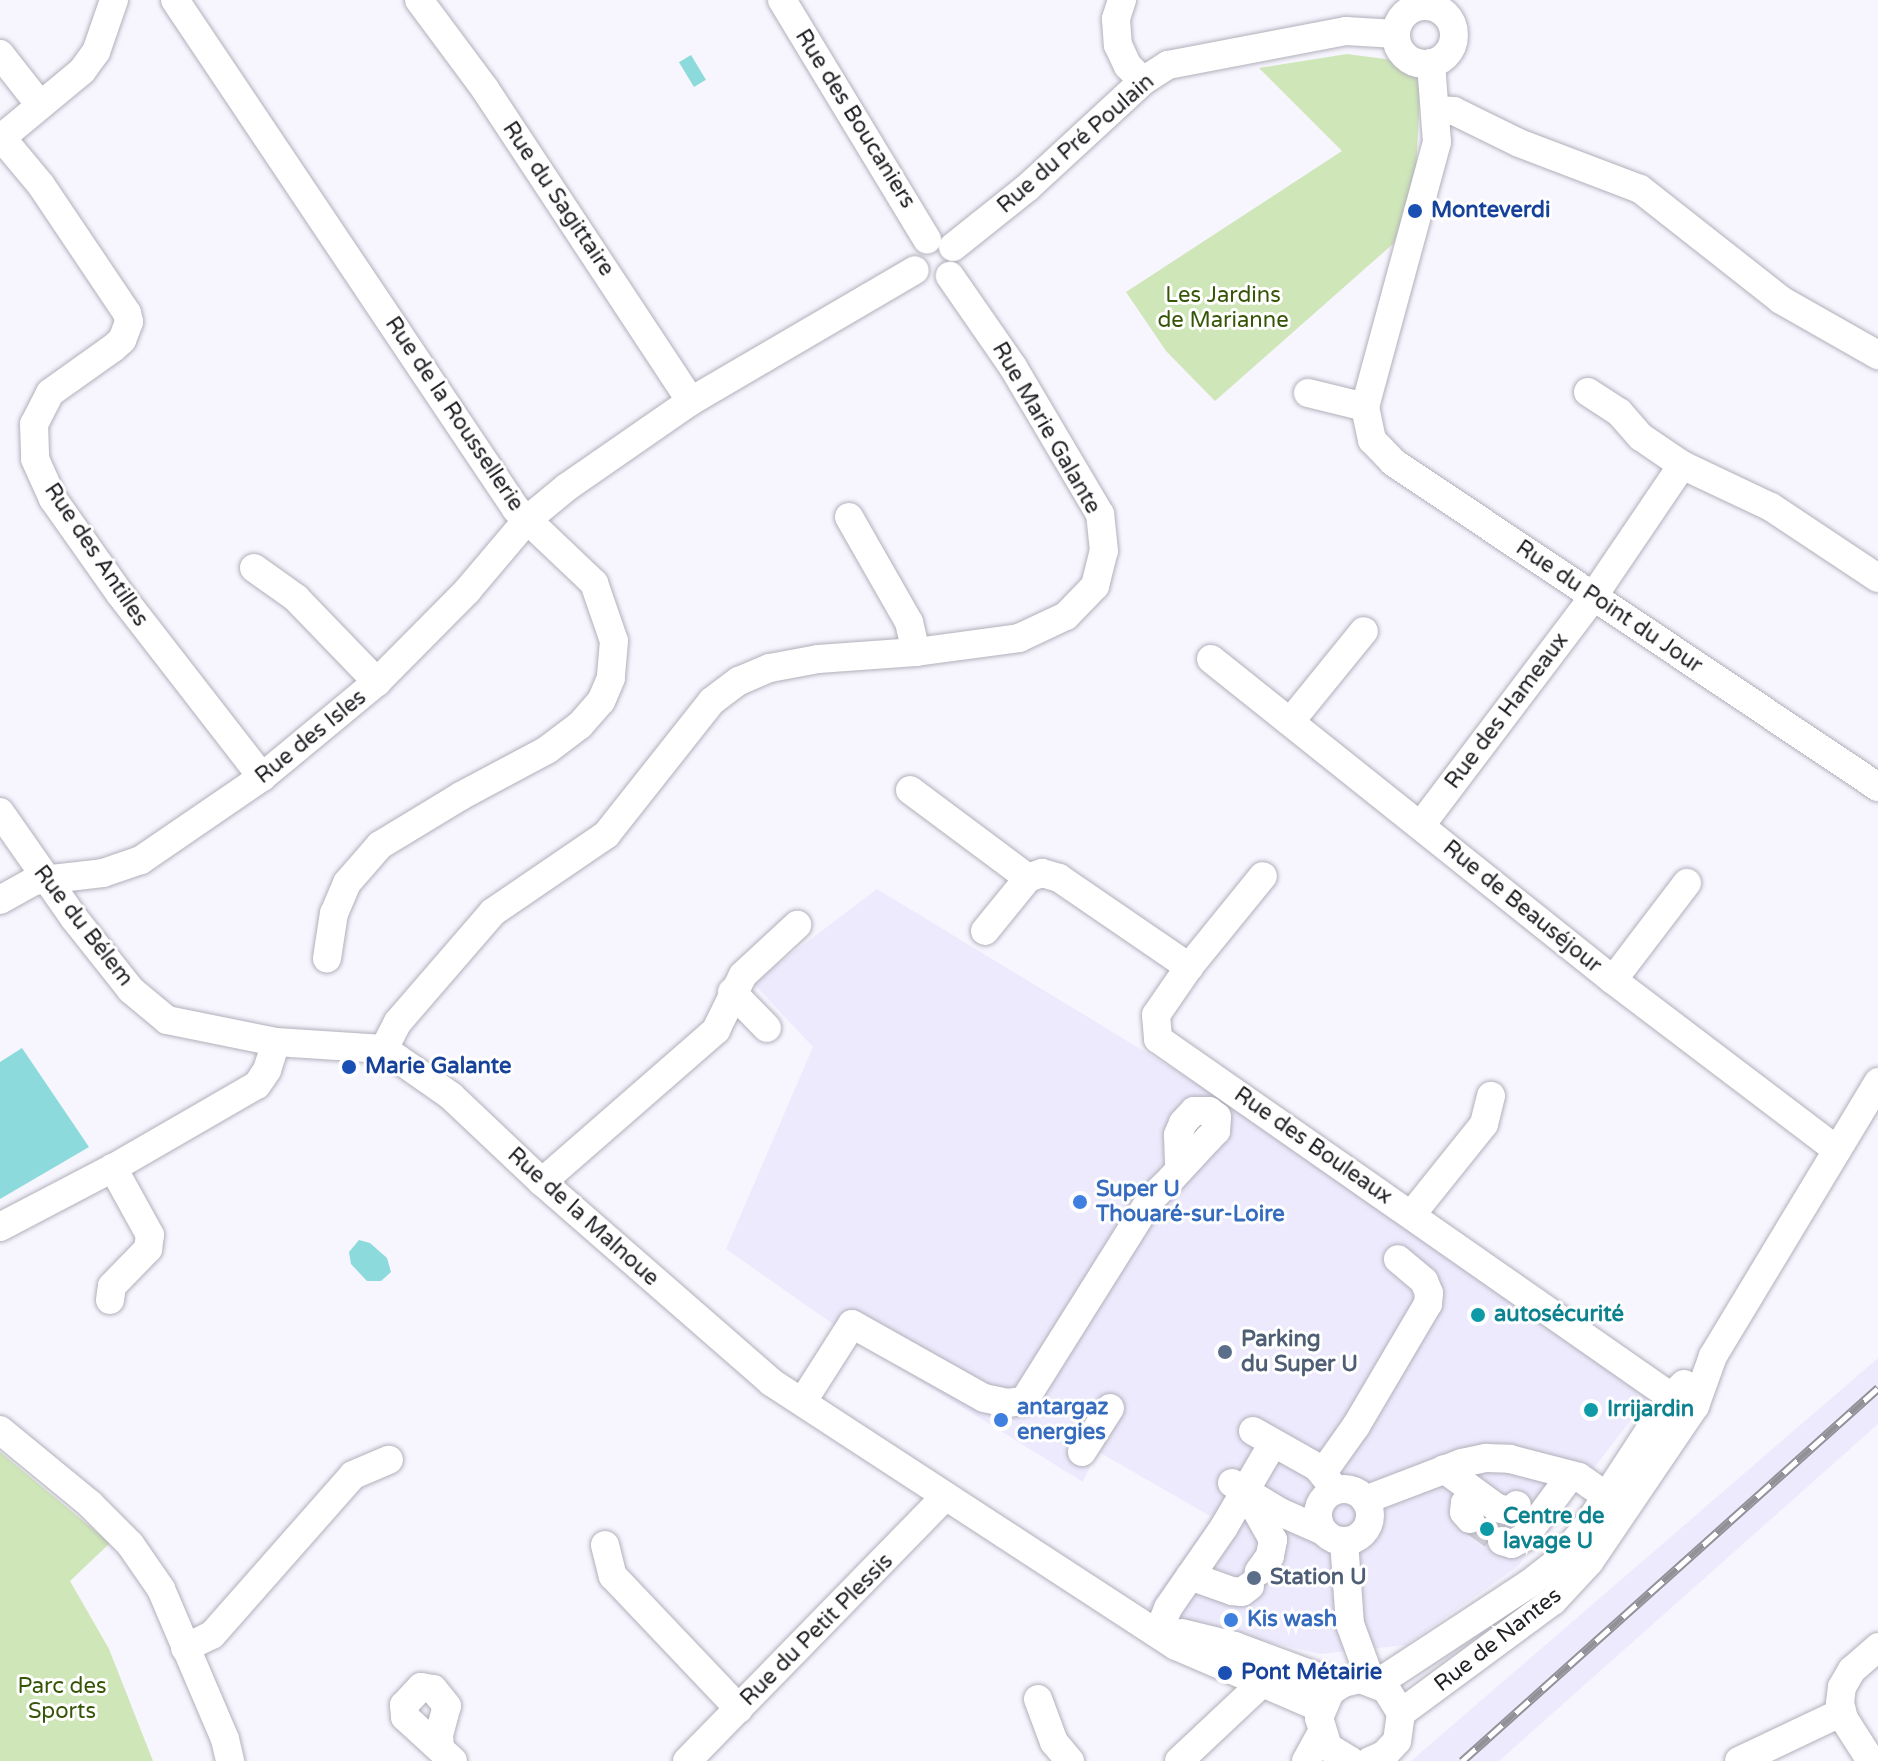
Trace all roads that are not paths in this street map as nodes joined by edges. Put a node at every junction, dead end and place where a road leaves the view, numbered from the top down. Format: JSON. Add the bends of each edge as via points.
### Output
{"nodes":[{"id":1,"x":114,"y":0,"type":"edge"},
{"id":2,"x":175,"y":0,"type":"edge"},
{"id":3,"x":419,"y":0,"type":"edge"},
{"id":4,"x":782,"y":0,"type":"edge"},
{"id":5,"x":1122,"y":0,"type":"edge"},
{"id":6,"x":1451,"y":7,"type":"edge"},
{"id":7,"x":1396,"y":34,"type":"junction"},
{"id":8,"x":0,"y":54,"type":"edge"},
{"id":9,"x":1431,"y":63,"type":"junction"},
{"id":10,"x":1143,"y":81,"type":"junction"},
{"id":11,"x":40,"y":105,"type":"junction"},
{"id":12,"x":1436,"y":110,"type":"junction"},
{"id":13,"x":1,"y":138,"type":"edge"},
{"id":14,"x":940,"y":243,"type":"junction"},
{"id":15,"x":915,"y":270,"type":"junction"},
{"id":16,"x":950,"y":276,"type":"junction"},
{"id":17,"x":1878,"y":355,"type":"edge"},
{"id":18,"x":1588,"y":392,"type":"dead end"},
{"id":19,"x":1308,"y":393,"type":"dead end"},
{"id":20,"x":691,"y":401,"type":"junction"},
{"id":21,"x":1365,"y":407,"type":"junction"},
{"id":22,"x":1682,"y":465,"type":"junction"},
{"id":23,"x":849,"y":517,"type":"dead end"},
{"id":24,"x":527,"y":520,"type":"junction"},
{"id":25,"x":254,"y":568,"type":"dead end"},
{"id":26,"x":1878,"y":578,"type":"edge"},
{"id":27,"x":1593,"y":597,"type":"junction"},
{"id":28,"x":1364,"y":631,"type":"dead end"},
{"id":29,"x":916,"y":652,"type":"junction"},
{"id":30,"x":1211,"y":659,"type":"dead end"},
{"id":31,"x":377,"y":682,"type":"junction"},
{"id":32,"x":1290,"y":722,"type":"junction"},
{"id":33,"x":262,"y":777,"type":"junction"},
{"id":34,"x":1878,"y":787,"type":"edge"},
{"id":35,"x":910,"y":790,"type":"dead end"},
{"id":36,"x":0,"y":812,"type":"edge"},
{"id":37,"x":1421,"y":825,"type":"junction"},
{"id":38,"x":1263,"y":876,"type":"dead end"},
{"id":39,"x":1028,"y":878,"type":"junction"},
{"id":40,"x":47,"y":880,"type":"junction"},
{"id":41,"x":1687,"y":883,"type":"dead end"},
{"id":42,"x":0,"y":900,"type":"edge"},
{"id":43,"x":797,"y":925,"type":"dead end"},
{"id":44,"x":985,"y":931,"type":"dead end"},
{"id":45,"x":327,"y":958,"type":"dead end"},
{"id":46,"x":1189,"y":967,"type":"junction"},
{"id":47,"x":1613,"y":980,"type":"junction"},
{"id":48,"x":732,"y":992,"type":"junction"},
{"id":49,"x":767,"y":1028,"type":"dead end"},
{"id":50,"x":276,"y":1042,"type":"junction"},
{"id":51,"x":384,"y":1049,"type":"junction"},
{"id":52,"x":1878,"y":1082,"type":"edge"},
{"id":53,"x":1491,"y":1096,"type":"dead end"},
{"id":54,"x":1209,"y":1138,"type":"dead end"},
{"id":55,"x":1837,"y":1150,"type":"junction"},
{"id":56,"x":113,"y":1168,"type":"junction"},
{"id":57,"x":542,"y":1182,"type":"junction"},
{"id":58,"x":1412,"y":1214,"type":"junction"},
{"id":59,"x":0,"y":1227,"type":"edge"},
{"id":60,"x":1398,"y":1259,"type":"dead end"},
{"id":61,"x":110,"y":1300,"type":"dead end"},
{"id":62,"x":803,"y":1401,"type":"junction"},
{"id":63,"x":1683,"y":1401,"type":"junction"},
{"id":64,"x":1110,"y":1408,"type":"dead end"},
{"id":65,"x":0,"y":1430,"type":"edge"},
{"id":66,"x":1082,"y":1452,"type":"dead end"},
{"id":67,"x":389,"y":1460,"type":"dead end"},
{"id":68,"x":1444,"y":1469,"type":"junction"},
{"id":69,"x":1571,"y":1475,"type":"junction"},
{"id":70,"x":1330,"y":1481,"type":"junction"},
{"id":71,"x":1238,"y":1486,"type":"junction"},
{"id":72,"x":1529,"y":1488,"type":"junction"},
{"id":73,"x":1473,"y":1491,"type":"junction"},
{"id":74,"x":1606,"y":1496,"type":"junction"},
{"id":75,"x":945,"y":1497,"type":"junction"},
{"id":76,"x":1365,"y":1500,"type":"junction"},
{"id":77,"x":1470,"y":1519,"type":"dead end"},
{"id":78,"x":1333,"y":1536,"type":"junction"},
{"id":79,"x":1502,"y":1541,"type":"dead end"},
{"id":80,"x":605,"y":1545,"type":"dead end"},
{"id":81,"x":1190,"y":1576,"type":"junction"},
{"id":82,"x":1350,"y":1624,"type":"junction"},
{"id":83,"x":1158,"y":1633,"type":"junction"},
{"id":84,"x":1878,"y":1647,"type":"edge"},
{"id":85,"x":185,"y":1648,"type":"junction"},
{"id":86,"x":1284,"y":1663,"type":"junction"},
{"id":87,"x":1262,"y":1682,"type":"junction"},
{"id":88,"x":1341,"y":1684,"type":"junction"},
{"id":89,"x":1386,"y":1693,"type":"junction"},
{"id":90,"x":1038,"y":1699,"type":"dead end"},
{"id":91,"x":739,"y":1709,"type":"junction"},
{"id":92,"x":1842,"y":1712,"type":"junction"},
{"id":93,"x":1321,"y":1721,"type":"junction"},
{"id":94,"x":1365,"y":1759,"type":"edge"},
{"id":95,"x":230,"y":1761,"type":"edge"},
{"id":96,"x":687,"y":1761,"type":"edge"},
{"id":97,"x":1070,"y":1761,"type":"edge"},
{"id":98,"x":1179,"y":1761,"type":"edge"},
{"id":99,"x":1306,"y":1761,"type":"edge"},
{"id":100,"x":1739,"y":1761,"type":"edge"},
{"id":101,"x":1871,"y":1761,"type":"edge"}],
"edges":[{"from":1,"to":11,"type":"street","via":[[96,52],[82,71]]},
{"from":2,"to":24,"type":"street","name":"Rue de la Roussellerie"},
{"from":3,"to":20,"type":"street","name":"Rue du Sagittaire","via":[[485,89]]},
{"from":4,"to":14,"type":"street","name":"Rue des Boucaniers"},
{"from":5,"to":10,"type":"street","via":[[1116,19],[1118,45]]},
{"from":6,"to":7,"type":"street","via":[[1410,10]]},
{"from":6,"to":9,"type":"street","via":[[1454,38],[1447,55]]},
{"from":7,"to":9,"type":"street","via":[[1406,57]]},
{"from":7,"to":10,"type":"street","name":"Rue du Pré Poulain","via":[[1346,31],[1278,43],[1168,65]]},
{"from":8,"to":11,"type":"street"},
{"from":9,"to":12,"type":"street"},
{"from":10,"to":14,"type":"street","name":"Rue du Pré Poulain","via":[[1027,188]]},
{"from":11,"to":13,"type":"street"},
{"from":12,"to":17,"type":"street","via":[[1454,111],[1519,143],[1640,189],[1776,310]]},
{"from":12,"to":21,"type":"street","via":[[1437,142]]},
{"from":13,"to":33,"type":"street","name":"Rue des Antilles","via":[[41,185],[129,322],[122,340],[50,393],[34,424],[35,459],[53,499],[120,594]]},
{"from":14,"to":15,"type":"street","via":[[916,249]]},
{"from":14,"to":16,"type":"street","via":[[957,259]]},
{"from":15,"to":16,"type":"street","via":[[931,282]]},
{"from":15,"to":20,"type":"street"},
{"from":16,"to":29,"type":"street","name":"Rue Marie Galante","via":[[1013,367],[1100,514],[1104,551],[1095,586],[1066,616],[1019,638]]},
{"from":18,"to":22,"type":"street"},
{"from":19,"to":21,"type":"street"},
{"from":20,"to":24,"type":"street"},
{"from":21,"to":27,"type":"street","name":"Rue du Point du Jour","via":[[1372,440],[1393,462]]},
{"from":22,"to":26,"type":"street","via":[[1771,507]]},
{"from":22,"to":27,"type":"street","name":"Rue des Hameaux"},
{"from":23,"to":29,"type":"street","via":[[909,622]]},
{"from":24,"to":31,"type":"street","name":"Rue des Isles","via":[[467,591]]},
{"from":24,"to":45,"type":"street","name":"Rue de la Roussellerie","via":[[594,583],[614,641],[611,678],[601,701],[547,750],[380,845],[347,883],[334,913]]},
{"from":25,"to":31,"type":"street","via":[[296,598]]},
{"from":27,"to":34,"type":"street","name":"Rue du Point du Jour"},
{"from":27,"to":37,"type":"street","name":"Rue des Hameaux"},
{"from":28,"to":32,"type":"street"},
{"from":29,"to":51,"type":"street","name":"Rue Marie Galante","via":[[770,668],[739,681],[712,701],[606,835],[493,912],[398,1022]]},
{"from":30,"to":32,"type":"street","name":"Rue de Beauséjour"},
{"from":31,"to":33,"type":"street","name":"Rue des Isles"},
{"from":32,"to":37,"type":"street","name":"Rue de Beauséjour"},
{"from":33,"to":40,"type":"street","name":"Rue des Isles","via":[[141,860],[103,873]]},
{"from":35,"to":39,"type":"street"},
{"from":36,"to":40,"type":"street","name":"Rue du Bélem"},
{"from":37,"to":47,"type":"street","name":"Rue de Beauséjour"},
{"from":38,"to":46,"type":"street"},
{"from":39,"to":44,"type":"street"},
{"from":39,"to":46,"type":"street","via":[[1042,873],[1059,878]]},
{"from":40,"to":42,"type":"street","name":"Rue des Isles","via":[[34,881]]},
{"from":40,"to":50,"type":"street","name":"Rue du Bélem","via":[[131,990],[167,1020]]},
{"from":41,"to":47,"type":"street"},
{"from":43,"to":48,"type":"street"},
{"from":46,"to":58,"type":"street","name":"Rue des Bouleaux","via":[[1156,1015],[1158,1039]]},
{"from":47,"to":55,"type":"street","name":"Rue de Beauséjour"},
{"from":48,"to":49,"type":"street"},
{"from":48,"to":57,"type":"street","via":[[716,1030]]},
{"from":50,"to":51,"type":"street"},
{"from":50,"to":56,"type":"street","via":[[257,1085]]},
{"from":51,"to":57,"type":"street","name":"Rue de la Malnoue","via":[[451,1096]]},
{"from":52,"to":55,"type":"street","name":"Rue de Nantes"},
{"from":53,"to":58,"type":"street","via":[[1484,1124]]},
{"from":54,"to":62,"type":"street","via":[[1150,1200],[1024,1401],[984,1398],[852,1324]]},
{"from":55,"to":63,"type":"street","name":"Rue de Nantes"},
{"from":56,"to":59,"type":"street"},
{"from":56,"to":61,"type":"street","via":[[150,1235],[148,1249],[112,1286]]},
{"from":57,"to":62,"type":"street","name":"Rue de la Malnoue","via":[[771,1382]]},
{"from":58,"to":63,"type":"street","name":"Rue des Bouleaux"},
{"from":60,"to":70,"type":"street","via":[[1424,1281],[1428,1304]]},
{"from":62,"to":75,"type":"street","name":"Rue de la Malnoue"},
{"from":63,"to":74,"type":"street","name":"Rue de Nantes"},
{"from":63,"to":89,"type":"street","name":"Rue de Nantes","via":[[1590,1561],[1553,1601]]},
{"from":64,"to":66,"type":"street"},
{"from":65,"to":85,"type":"street","via":[[130,1544],[161,1589]]},
{"from":67,"to":85,"type":"street","via":[[353,1475],[212,1635]]},
{"from":68,"to":72,"type":"street","via":[[1486,1458],[1510,1459]]},
{"from":68,"to":73,"type":"street"},
{"from":68,"to":76,"type":"street"},
{"from":69,"to":72,"type":"street"},
{"from":69,"to":74,"type":"street"},
{"from":69,"to":79,"type":"street","via":[[1525,1537],[1512,1544]]},
{"from":70,"to":71,"type":"street","via":[[1263,1437]]},
{"from":70,"to":76,"type":"street"},
{"from":70,"to":78,"type":"street","via":[[1319,1507]]},
{"from":71,"to":78,"type":"street"},
{"from":71,"to":81,"type":"street"},
{"from":71,"to":81,"type":"street","via":[[1273,1540],[1270,1556],[1242,1592]]},
{"from":72,"to":73,"type":"street","via":[[1506,1512]]},
{"from":73,"to":77,"type":"street","via":[[1464,1512]]},
{"from":74,"to":89,"type":"street","name":"Rue de Nantes","via":[[1558,1561]]},
{"from":75,"to":83,"type":"street","name":"Rue de la Malnoue"},
{"from":75,"to":91,"type":"street","name":"Rue du Petit Plessis"},
{"from":76,"to":78,"type":"street","via":[[1368,1523],[1359,1536]]},
{"from":78,"to":82,"type":"street"},
{"from":80,"to":91,"type":"street","via":[[613,1576]]},
{"from":81,"to":83,"type":"street"},
{"from":82,"to":88,"type":"street"},
{"from":82,"to":89,"type":"street"},
{"from":83,"to":86,"type":"street","name":"Rue de la Malnoue","via":[[1178,1632]]},
{"from":83,"to":87,"type":"street","name":"Rue de la Malnoue","via":[[1176,1646]]},
{"from":84,"to":92,"type":"street","via":[[1847,1679]]},
{"from":85,"to":95,"type":"street"},
{"from":86,"to":87,"type":"street"},
{"from":86,"to":88,"type":"street","name":"Rue de la Malnoue"},
{"from":87,"to":93,"type":"street","name":"Rue de la Malnoue"},
{"from":87,"to":98,"type":"street"},
{"from":88,"to":89,"type":"street"},
{"from":88,"to":93,"type":"street"},
{"from":89,"to":94,"type":"street","via":[[1400,1733]]},
{"from":90,"to":97,"type":"street","via":[[1054,1742]]},
{"from":91,"to":96,"type":"street","name":"Rue du Petit Plessis"},
{"from":92,"to":100,"type":"street"},
{"from":92,"to":101,"type":"street"},
{"from":93,"to":94,"type":"street","via":[[1328,1747]]},
{"from":93,"to":99,"type":"street"}]}
